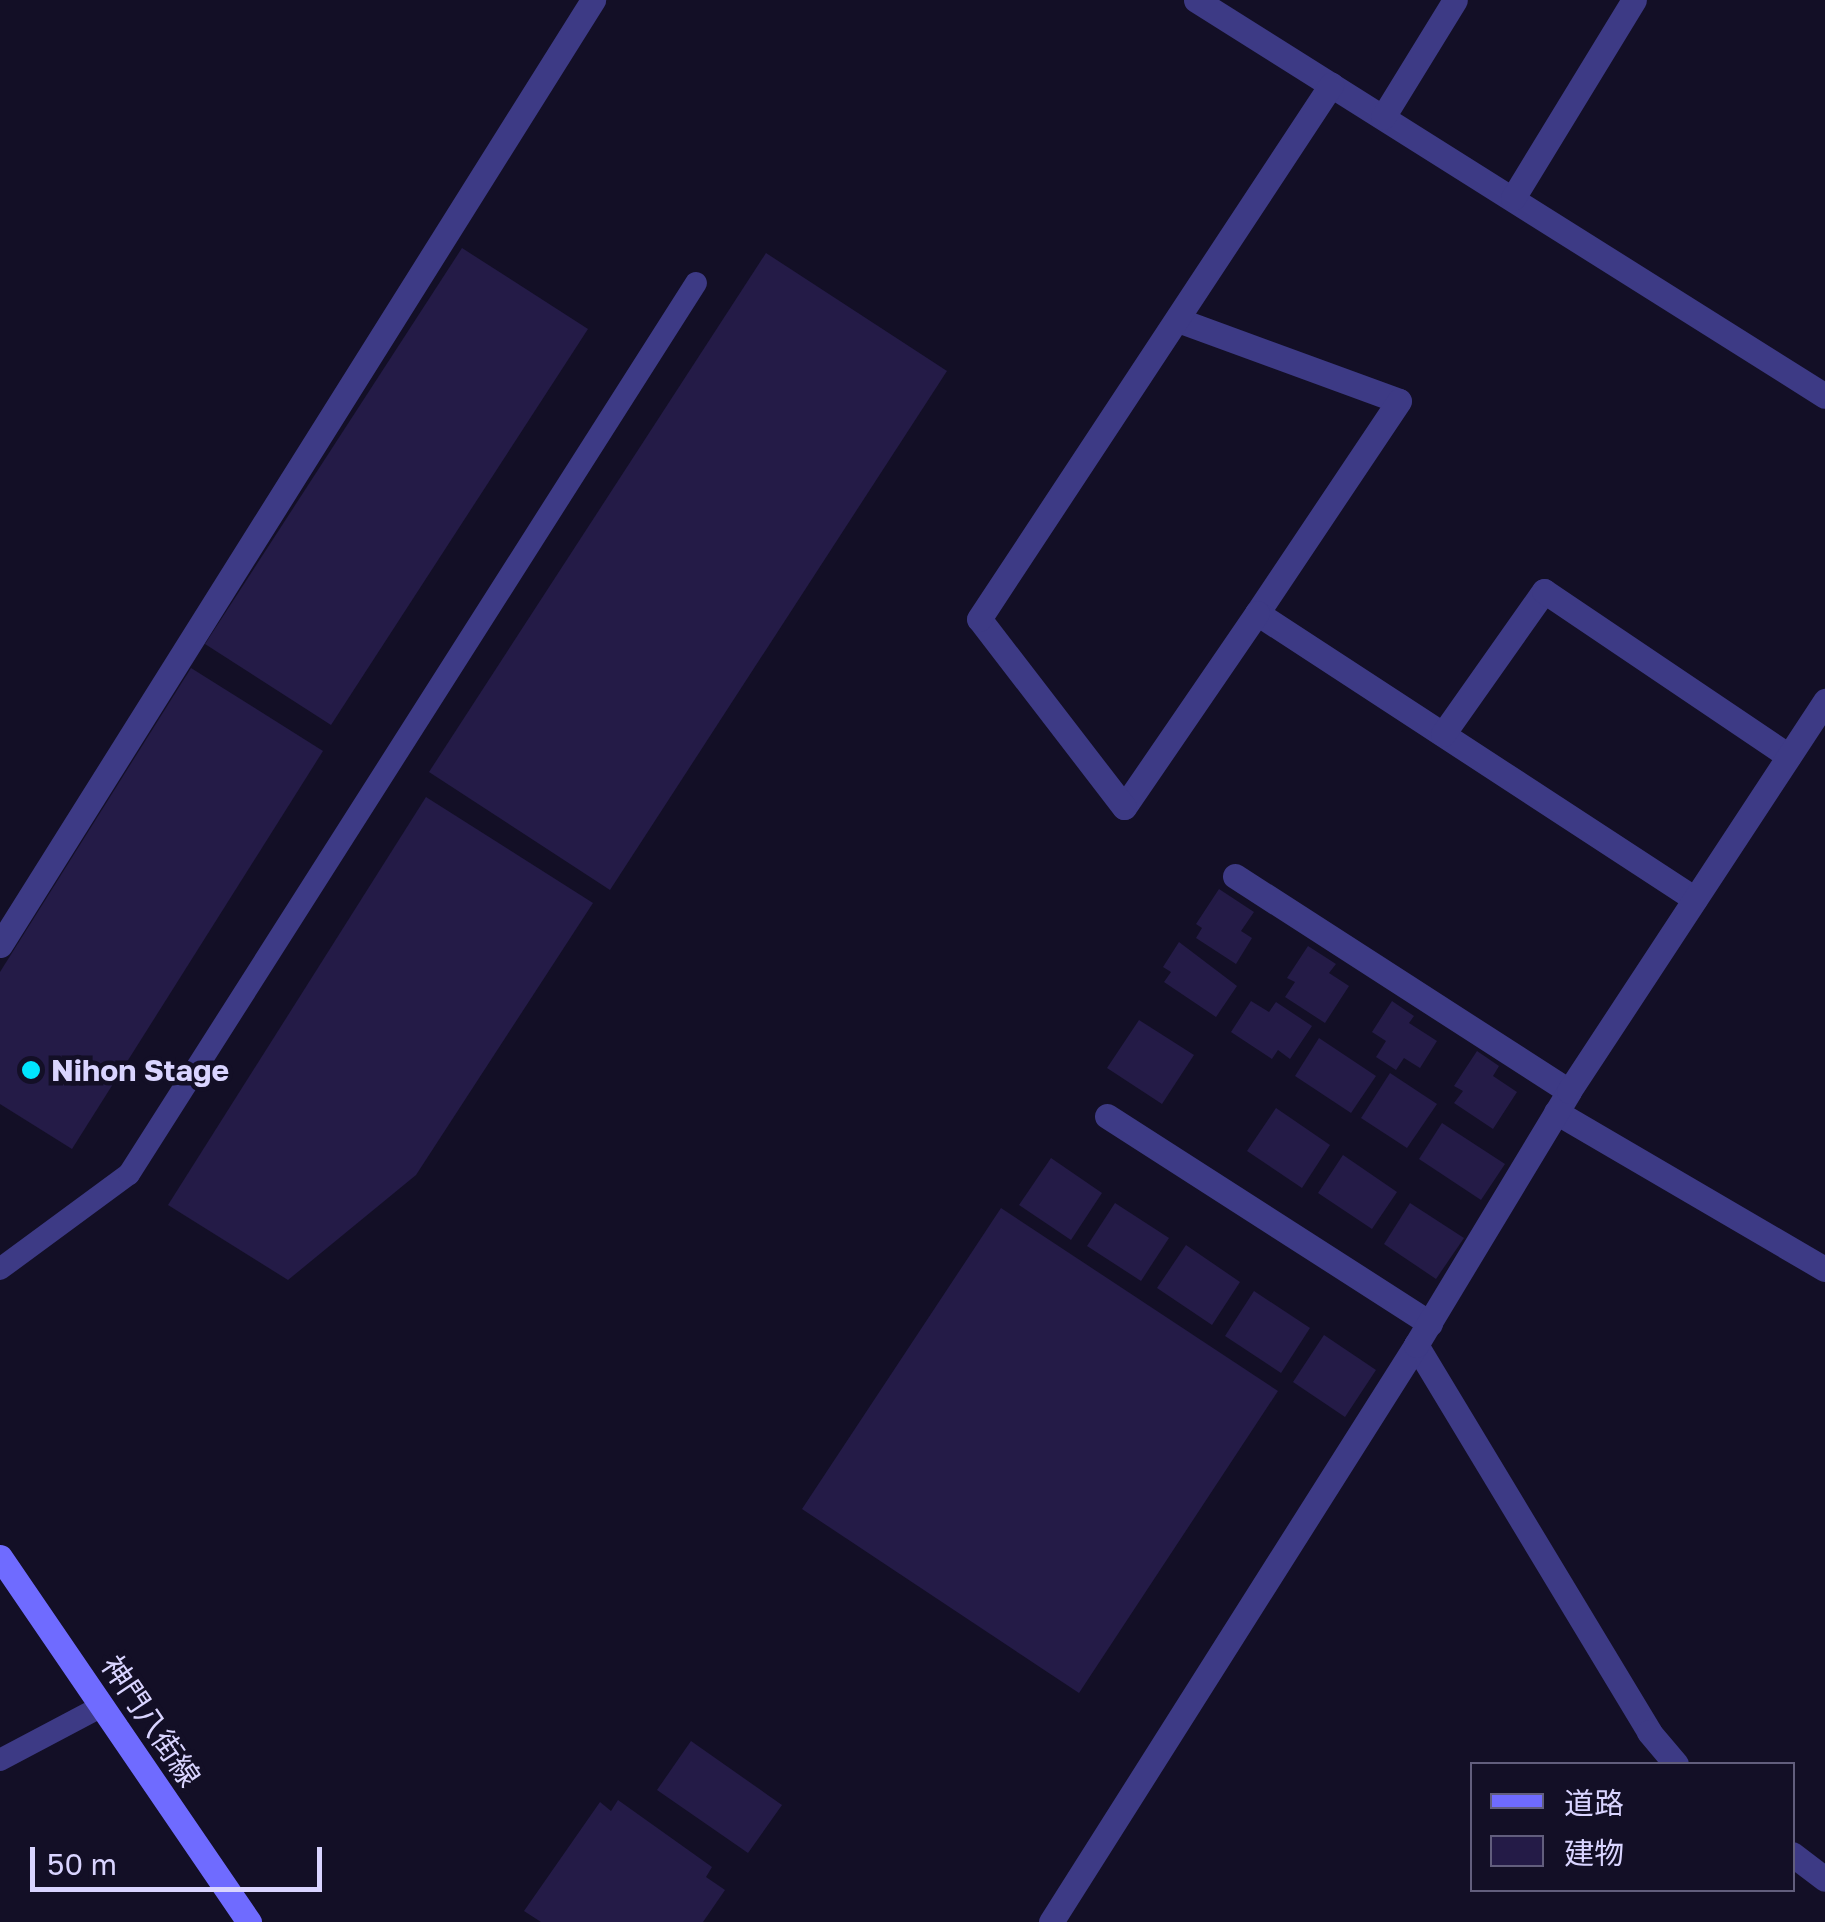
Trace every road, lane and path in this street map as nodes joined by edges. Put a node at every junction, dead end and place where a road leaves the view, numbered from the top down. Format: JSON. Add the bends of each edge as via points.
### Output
{"nodes":[{"id":1,"x":593,"y":0,"type":"edge"},
{"id":2,"x":1196,"y":0,"type":"edge"},
{"id":3,"x":1455,"y":0,"type":"edge"},
{"id":4,"x":1634,"y":0,"type":"edge"},
{"id":5,"x":1331,"y":85,"type":"junction"},
{"id":6,"x":1383,"y":116,"type":"junction"},
{"id":7,"x":1513,"y":198,"type":"junction"},
{"id":8,"x":696,"y":283,"type":"dead end"},
{"id":9,"x":1178,"y":320,"type":"junction"},
{"id":10,"x":1825,"y":396,"type":"edge"},
{"id":11,"x":1257,"y":612,"type":"junction"},
{"id":12,"x":1825,"y":702,"type":"edge"},
{"id":13,"x":1443,"y":734,"type":"junction"},
{"id":14,"x":1789,"y":756,"type":"junction"},
{"id":15,"x":1236,"y":876,"type":"dead end"},
{"id":16,"x":1695,"y":899,"type":"junction"},
{"id":17,"x":0,"y":945,"type":"edge"},
{"id":18,"x":1563,"y":1101,"type":"junction"},
{"id":19,"x":1107,"y":1116,"type":"dead end"},
{"id":20,"x":0,"y":1269,"type":"edge"},
{"id":21,"x":1825,"y":1269,"type":"edge"},
{"id":22,"x":1423,"y":1334,"type":"junction"},
{"id":23,"x":0,"y":1556,"type":"edge"},
{"id":24,"x":102,"y":1706,"type":"junction"},
{"id":25,"x":0,"y":1760,"type":"edge"},
{"id":26,"x":1674,"y":1762,"type":"edge"},
{"id":27,"x":1795,"y":1856,"type":"edge"},
{"id":28,"x":1825,"y":1879,"type":"edge"},
{"id":29,"x":249,"y":1922,"type":"edge"},
{"id":30,"x":1051,"y":1922,"type":"edge"}],
"edges":[{"from":1,"to":17,"type":"street"},
{"from":2,"to":5,"type":"street"},
{"from":3,"to":6,"type":"street"},
{"from":4,"to":7,"type":"street"},
{"from":5,"to":6,"type":"street"},
{"from":5,"to":9,"type":"street"},
{"from":6,"to":7,"type":"street"},
{"from":7,"to":10,"type":"street"},
{"from":8,"to":20,"type":"lane","via":[[128,1174]]},
{"from":9,"to":11,"type":"street","via":[[1399,401]]},
{"from":9,"to":11,"type":"street","via":[[980,619],[1124,807]]},
{"from":11,"to":13,"type":"street"},
{"from":12,"to":14,"type":"street"},
{"from":13,"to":14,"type":"street","via":[[1544,591]]},
{"from":13,"to":16,"type":"street"},
{"from":14,"to":16,"type":"street"},
{"from":15,"to":18,"type":"street"},
{"from":16,"to":18,"type":"street"},
{"from":18,"to":21,"type":"street"},
{"from":18,"to":22,"type":"street"},
{"from":19,"to":22,"type":"street"},
{"from":22,"to":26,"type":"street","via":[[1649,1732]]},
{"from":22,"to":30,"type":"street"},
{"from":23,"to":24,"type":"main road","name":"神門八街線"},
{"from":24,"to":25,"type":"lane"},
{"from":24,"to":29,"type":"main road","name":"神門八街線"},
{"from":27,"to":28,"type":"street"}]}
